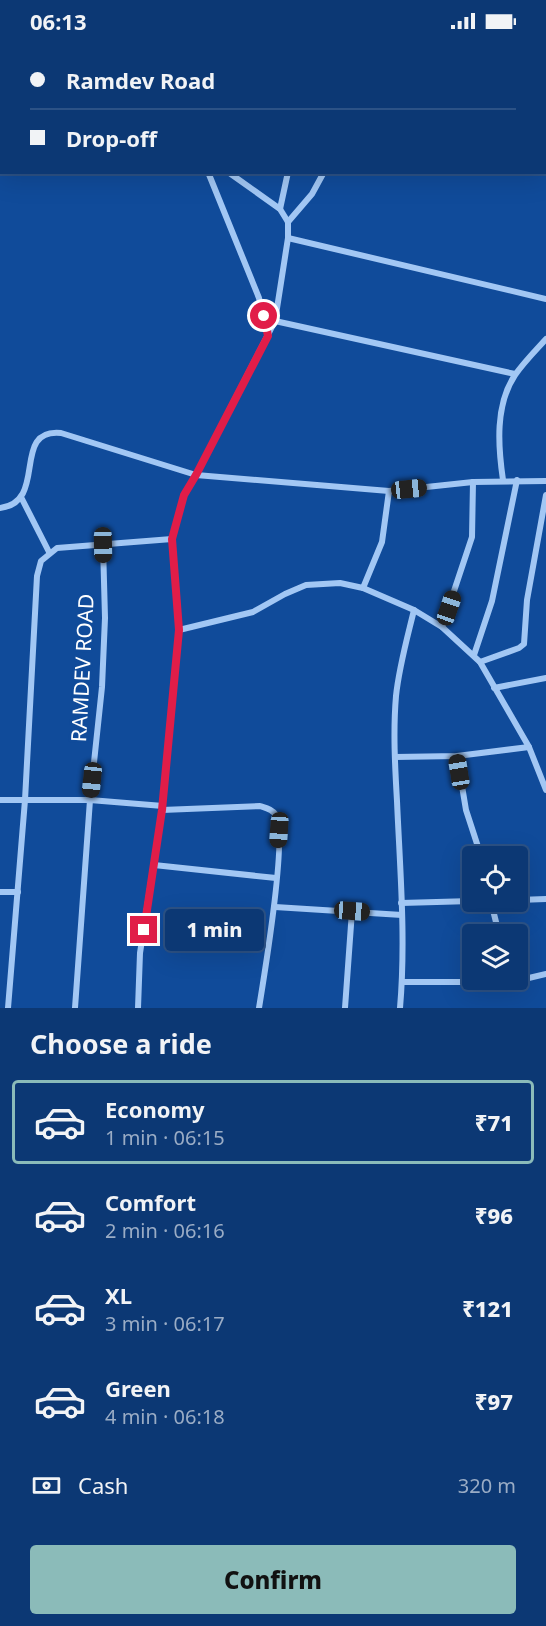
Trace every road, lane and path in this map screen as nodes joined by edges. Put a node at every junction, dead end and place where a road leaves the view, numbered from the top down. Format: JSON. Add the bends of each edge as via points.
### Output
{"nodes":[{"id":1,"x":209,"y":174,"type":"edge"},
{"id":2,"x":231,"y":174,"type":"edge"},
{"id":3,"x":288,"y":174,"type":"edge"},
{"id":4,"x":323,"y":174,"type":"edge"},
{"id":5,"x":280,"y":209,"type":"junction"},
{"id":6,"x":288,"y":222,"type":"junction"},
{"id":7,"x":288,"y":238,"type":"junction"},
{"id":8,"x":546,"y":299,"type":"edge"},
{"id":9,"x":275,"y":321,"type":"junction"},
{"id":10,"x":268,"y":336,"type":"junction"},
{"id":11,"x":546,"y":339,"type":"edge"},
{"id":12,"x":516,"y":374,"type":"junction"},
{"id":13,"x":196,"y":475,"type":"junction"},
{"id":14,"x":503,"y":480,"type":"junction"},
{"id":15,"x":517,"y":480,"type":"junction"},
{"id":16,"x":546,"y":481,"type":"edge"},
{"id":17,"x":473,"y":482,"type":"junction"},
{"id":18,"x":389,"y":491,"type":"junction"},
{"id":19,"x":546,"y":495,"type":"edge"},
{"id":20,"x":21,"y":497,"type":"junction"},
{"id":21,"x":0,"y":508,"type":"edge"},
{"id":22,"x":172,"y":539,"type":"junction"},
{"id":23,"x":103,"y":545,"type":"junction"},
{"id":24,"x":50,"y":552,"type":"junction"},
{"id":25,"x":363,"y":588,"type":"junction"},
{"id":26,"x":414,"y":610,"type":"junction"},
{"id":27,"x":442,"y":627,"type":"junction"},
{"id":28,"x":179,"y":630,"type":"junction"},
{"id":29,"x":474,"y":655,"type":"junction"},
{"id":30,"x":480,"y":662,"type":"junction"},
{"id":31,"x":546,"y":678,"type":"edge"},
{"id":32,"x":494,"y":688,"type":"junction"},
{"id":33,"x":529,"y":747,"type":"junction"},
{"id":34,"x":457,"y":756,"type":"junction"},
{"id":35,"x":394,"y":757,"type":"junction"},
{"id":36,"x":546,"y":790,"type":"edge"},
{"id":37,"x":0,"y":800,"type":"edge"},
{"id":38,"x":25,"y":800,"type":"junction"},
{"id":39,"x":90,"y":800,"type":"junction"},
{"id":40,"x":163,"y":808,"type":"junction"},
{"id":41,"x":479,"y":846,"type":"edge"},
{"id":42,"x":154,"y":865,"type":"junction"},
{"id":43,"x":276,"y":878,"type":"junction"},
{"id":44,"x":0,"y":892,"type":"edge"},
{"id":45,"x":18,"y":892,"type":"junction"},
{"id":46,"x":546,"y":899,"type":"edge"},
{"id":47,"x":528,"y":900,"type":"edge"},
{"id":48,"x":462,"y":902,"type":"edge"},
{"id":49,"x":401,"y":903,"type":"junction"},
{"id":50,"x":274,"y":907,"type":"junction"},
{"id":51,"x":352,"y":911,"type":"junction"},
{"id":52,"x":402,"y":915,"type":"junction"},
{"id":53,"x":546,"y":974,"type":"edge"},
{"id":54,"x":528,"y":978,"type":"edge"},
{"id":55,"x":462,"y":981,"type":"edge"},
{"id":56,"x":402,"y":982,"type":"junction"},
{"id":57,"x":8,"y":1008,"type":"edge"},
{"id":58,"x":75,"y":1008,"type":"edge"},
{"id":59,"x":138,"y":1008,"type":"edge"},
{"id":60,"x":259,"y":1008,"type":"edge"},
{"id":61,"x":345,"y":1008,"type":"edge"},
{"id":62,"x":400,"y":1008,"type":"edge"}],
"edges":[{"from":1,"to":10,"type":"street","via":[[259,298]]},
{"from":2,"to":5,"type":"street"},
{"from":3,"to":5,"type":"street"},
{"from":4,"to":6,"type":"street"},
{"from":5,"to":6,"type":"street"},
{"from":6,"to":7,"type":"street"},
{"from":7,"to":8,"type":"street"},
{"from":7,"to":9,"type":"street"},
{"from":9,"to":10,"type":"street"},
{"from":9,"to":12,"type":"street"},
{"from":10,"to":13,"type":"street"},
{"from":11,"to":12,"type":"street"},
{"from":12,"to":14,"type":"street","via":[[501,416],[499,452]]},
{"from":13,"to":18,"type":"street"},
{"from":13,"to":20,"type":"street","via":[[50,432],[36,441]]},
{"from":13,"to":22,"type":"street","via":[[184,495]]},
{"from":14,"to":15,"type":"street"},
{"from":14,"to":17,"type":"street"},
{"from":15,"to":16,"type":"street"},
{"from":15,"to":29,"type":"street","via":[[492,601]]},
{"from":17,"to":18,"type":"street"},
{"from":17,"to":27,"type":"street","via":[[472,537]]},
{"from":18,"to":25,"type":"street","via":[[382,542]]},
{"from":19,"to":30,"type":"street","via":[[527,600],[524,644]]},
{"from":20,"to":21,"type":"street"},
{"from":20,"to":24,"type":"street"},
{"from":22,"to":23,"type":"street"},
{"from":22,"to":28,"type":"street"},
{"from":23,"to":24,"type":"street","via":[[68,546]]},
{"from":23,"to":39,"type":"street","name":"RAMDEV ROAD","via":[[102,687]]},
{"from":24,"to":38,"type":"street","via":[[41,561],[37,576]]},
{"from":25,"to":26,"type":"street"},
{"from":25,"to":28,"type":"street","via":[[306,585],[253,612]]},
{"from":26,"to":27,"type":"street"},
{"from":26,"to":35,"type":"street","via":[[396,697]]},
{"from":27,"to":29,"type":"street"},
{"from":28,"to":40,"type":"street"},
{"from":29,"to":30,"type":"street"},
{"from":30,"to":32,"type":"street"},
{"from":31,"to":32,"type":"street"},
{"from":32,"to":33,"type":"street"},
{"from":33,"to":34,"type":"street"},
{"from":33,"to":36,"type":"street"},
{"from":34,"to":35,"type":"street"},
{"from":34,"to":41,"type":"street","via":[[466,810]]},
{"from":35,"to":49,"type":"street"},
{"from":37,"to":38,"type":"street"},
{"from":38,"to":39,"type":"street"},
{"from":38,"to":45,"type":"street"},
{"from":39,"to":40,"type":"street"},
{"from":39,"to":58,"type":"street","name":"RAMDEV ROAD"},
{"from":40,"to":42,"type":"street"},
{"from":40,"to":43,"type":"street","via":[[270,809],[277,817],[279,830]]},
{"from":42,"to":43,"type":"street"},
{"from":42,"to":59,"type":"street","via":[[140,953]]},
{"from":43,"to":50,"type":"street"},
{"from":44,"to":45,"type":"street"},
{"from":45,"to":57,"type":"street"},
{"from":46,"to":47,"type":"street"},
{"from":48,"to":49,"type":"street"},
{"from":49,"to":52,"type":"street"},
{"from":50,"to":51,"type":"street"},
{"from":50,"to":60,"type":"street"},
{"from":51,"to":52,"type":"street"},
{"from":51,"to":61,"type":"street"},
{"from":52,"to":56,"type":"street"},
{"from":53,"to":54,"type":"street"},
{"from":55,"to":56,"type":"street"},
{"from":56,"to":62,"type":"street"}]}
